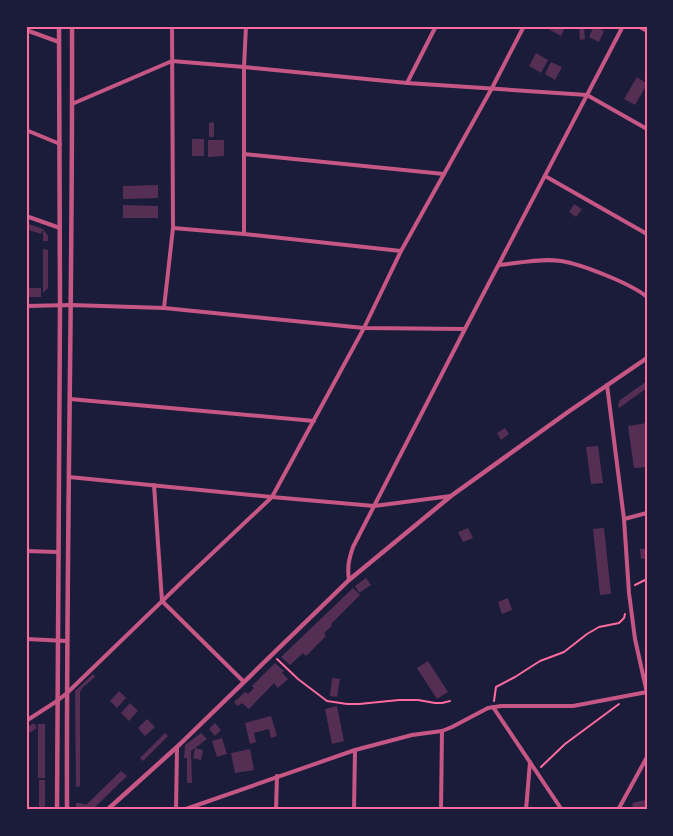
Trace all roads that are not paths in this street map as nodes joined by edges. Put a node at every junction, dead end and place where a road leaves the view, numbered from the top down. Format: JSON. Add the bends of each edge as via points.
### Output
{"nodes":[{"id":1,"x":59,"y":26,"type":"edge"},
{"id":2,"x":72,"y":26,"type":"edge"},
{"id":3,"x":172,"y":26,"type":"edge"},
{"id":4,"x":246,"y":26,"type":"edge"},
{"id":5,"x":436,"y":26,"type":"edge"},
{"id":6,"x":524,"y":26,"type":"edge"},
{"id":7,"x":623,"y":26,"type":"edge"},
{"id":8,"x":638,"y":26,"type":"edge"},
{"id":9,"x":26,"y":30,"type":"edge"},
{"id":10,"x":647,"y":32,"type":"edge"},
{"id":11,"x":59,"y":42,"type":"junction"},
{"id":12,"x":172,"y":61,"type":"junction"},
{"id":13,"x":244,"y":67,"type":"junction"},
{"id":14,"x":408,"y":83,"type":"junction"},
{"id":15,"x":492,"y":88,"type":"junction"},
{"id":16,"x":587,"y":95,"type":"junction"},
{"id":17,"x":72,"y":104,"type":"junction"},
{"id":18,"x":647,"y":129,"type":"edge"},
{"id":19,"x":26,"y":130,"type":"edge"},
{"id":20,"x":60,"y":144,"type":"junction"},
{"id":21,"x":244,"y":154,"type":"junction"},
{"id":22,"x":444,"y":174,"type":"junction"},
{"id":23,"x":545,"y":176,"type":"junction"},
{"id":24,"x":26,"y":216,"type":"edge"},
{"id":25,"x":60,"y":228,"type":"junction"},
{"id":26,"x":173,"y":228,"type":"junction"},
{"id":27,"x":244,"y":234,"type":"junction"},
{"id":28,"x":647,"y":234,"type":"edge"},
{"id":29,"x":401,"y":252,"type":"junction"},
{"id":30,"x":498,"y":265,"type":"junction"},
{"id":31,"x":647,"y":298,"type":"edge"},
{"id":32,"x":60,"y":305,"type":"junction"},
{"id":33,"x":71,"y":305,"type":"junction"},
{"id":34,"x":26,"y":306,"type":"edge"},
{"id":35,"x":164,"y":308,"type":"junction"},
{"id":36,"x":364,"y":328,"type":"junction"},
{"id":37,"x":465,"y":329,"type":"junction"},
{"id":38,"x":647,"y":358,"type":"edge"},
{"id":39,"x":607,"y":385,"type":"junction"},
{"id":40,"x":70,"y":399,"type":"junction"},
{"id":41,"x":314,"y":421,"type":"junction"},
{"id":42,"x":69,"y":476,"type":"junction"},
{"id":43,"x":154,"y":485,"type":"junction"},
{"id":44,"x":451,"y":496,"type":"junction"},
{"id":45,"x":272,"y":497,"type":"junction"},
{"id":46,"x":374,"y":506,"type":"junction"},
{"id":47,"x":647,"y":512,"type":"edge"},
{"id":48,"x":624,"y":519,"type":"junction"},
{"id":49,"x":26,"y":551,"type":"edge"},
{"id":50,"x":58,"y":552,"type":"junction"},
{"id":51,"x":349,"y":580,"type":"junction"},
{"id":52,"x":162,"y":601,"type":"junction"},
{"id":53,"x":26,"y":639,"type":"edge"},
{"id":54,"x":58,"y":641,"type":"junction"},
{"id":55,"x":67,"y":641,"type":"junction"},
{"id":56,"x":244,"y":682,"type":"junction"},
{"id":57,"x":647,"y":692,"type":"edge"},
{"id":58,"x":67,"y":693,"type":"junction"},
{"id":59,"x":57,"y":701,"type":"junction"},
{"id":60,"x":493,"y":707,"type":"junction"},
{"id":61,"x":26,"y":720,"type":"edge"},
{"id":62,"x":442,"y":731,"type":"junction"},
{"id":63,"x":177,"y":747,"type":"junction"},
{"id":64,"x":355,"y":750,"type":"junction"},
{"id":65,"x":647,"y":757,"type":"edge"},
{"id":66,"x":530,"y":761,"type":"junction"},
{"id":67,"x":277,"y":776,"type":"junction"},
{"id":68,"x":56,"y":810,"type":"edge"},
{"id":69,"x":67,"y":810,"type":"edge"},
{"id":70,"x":107,"y":810,"type":"edge"},
{"id":71,"x":176,"y":810,"type":"edge"},
{"id":72,"x":183,"y":810,"type":"edge"},
{"id":73,"x":276,"y":810,"type":"edge"},
{"id":74,"x":354,"y":810,"type":"edge"},
{"id":75,"x":441,"y":810,"type":"edge"},
{"id":76,"x":526,"y":810,"type":"edge"},
{"id":77,"x":562,"y":810,"type":"edge"},
{"id":78,"x":618,"y":810,"type":"edge"}],
"edges":[{"from":1,"to":11,"type":"street"},
{"from":2,"to":17,"type":"street"},
{"from":3,"to":12,"type":"street"},
{"from":4,"to":13,"type":"street"},
{"from":5,"to":14,"type":"street"},
{"from":6,"to":15,"type":"street"},
{"from":7,"to":16,"type":"street"},
{"from":8,"to":10,"type":"street"},
{"from":9,"to":11,"type":"street"},
{"from":11,"to":20,"type":"street"},
{"from":12,"to":13,"type":"street"},
{"from":12,"to":17,"type":"street"},
{"from":12,"to":26,"type":"street"},
{"from":13,"to":14,"type":"street"},
{"from":13,"to":21,"type":"street"},
{"from":14,"to":15,"type":"street"},
{"from":15,"to":16,"type":"street"},
{"from":15,"to":22,"type":"street"},
{"from":16,"to":18,"type":"street"},
{"from":16,"to":23,"type":"street"},
{"from":17,"to":33,"type":"street"},
{"from":19,"to":20,"type":"street"},
{"from":20,"to":25,"type":"street"},
{"from":21,"to":22,"type":"street"},
{"from":21,"to":27,"type":"street"},
{"from":22,"to":29,"type":"street"},
{"from":23,"to":28,"type":"street"},
{"from":23,"to":30,"type":"street"},
{"from":24,"to":25,"type":"street"},
{"from":25,"to":32,"type":"street"},
{"from":26,"to":27,"type":"street"},
{"from":26,"to":35,"type":"street"},
{"from":27,"to":29,"type":"street"},
{"from":29,"to":36,"type":"street"},
{"from":30,"to":31,"type":"street","via":[[542,260],[574,264],[620,281]]},
{"from":30,"to":37,"type":"street"},
{"from":32,"to":33,"type":"street"},
{"from":32,"to":34,"type":"street"},
{"from":32,"to":50,"type":"street"},
{"from":33,"to":35,"type":"street"},
{"from":33,"to":40,"type":"street"},
{"from":35,"to":36,"type":"street"},
{"from":36,"to":37,"type":"street"},
{"from":36,"to":41,"type":"street"},
{"from":37,"to":46,"type":"street"},
{"from":38,"to":39,"type":"street"},
{"from":39,"to":44,"type":"street"},
{"from":39,"to":48,"type":"street"},
{"from":40,"to":41,"type":"street"},
{"from":40,"to":42,"type":"street"},
{"from":41,"to":45,"type":"street"},
{"from":42,"to":43,"type":"street"},
{"from":42,"to":55,"type":"street"},
{"from":43,"to":45,"type":"street"},
{"from":43,"to":52,"type":"street"},
{"from":44,"to":46,"type":"street"},
{"from":44,"to":51,"type":"street"},
{"from":45,"to":46,"type":"street"},
{"from":45,"to":52,"type":"street"},
{"from":46,"to":51,"type":"street","via":[[353,547],[347,570]]},
{"from":47,"to":48,"type":"street"},
{"from":48,"to":57,"type":"street","via":[[635,639]]},
{"from":49,"to":50,"type":"street"},
{"from":50,"to":54,"type":"street"},
{"from":51,"to":56,"type":"street"},
{"from":52,"to":56,"type":"street"},
{"from":52,"to":58,"type":"street"},
{"from":53,"to":54,"type":"street"},
{"from":54,"to":55,"type":"street"},
{"from":54,"to":59,"type":"street"},
{"from":55,"to":58,"type":"street"},
{"from":56,"to":63,"type":"street"},
{"from":57,"to":60,"type":"street","via":[[573,706]]},
{"from":58,"to":59,"type":"street"},
{"from":58,"to":69,"type":"street"},
{"from":59,"to":61,"type":"street"},
{"from":59,"to":68,"type":"street"},
{"from":60,"to":62,"type":"street"},
{"from":60,"to":66,"type":"street"},
{"from":62,"to":64,"type":"street"},
{"from":62,"to":75,"type":"street"},
{"from":63,"to":70,"type":"street"},
{"from":63,"to":71,"type":"street"},
{"from":64,"to":67,"type":"street"},
{"from":64,"to":74,"type":"street"},
{"from":65,"to":78,"type":"street"},
{"from":66,"to":76,"type":"street"},
{"from":66,"to":77,"type":"street"},
{"from":67,"to":72,"type":"street"},
{"from":67,"to":73,"type":"street"}]}
